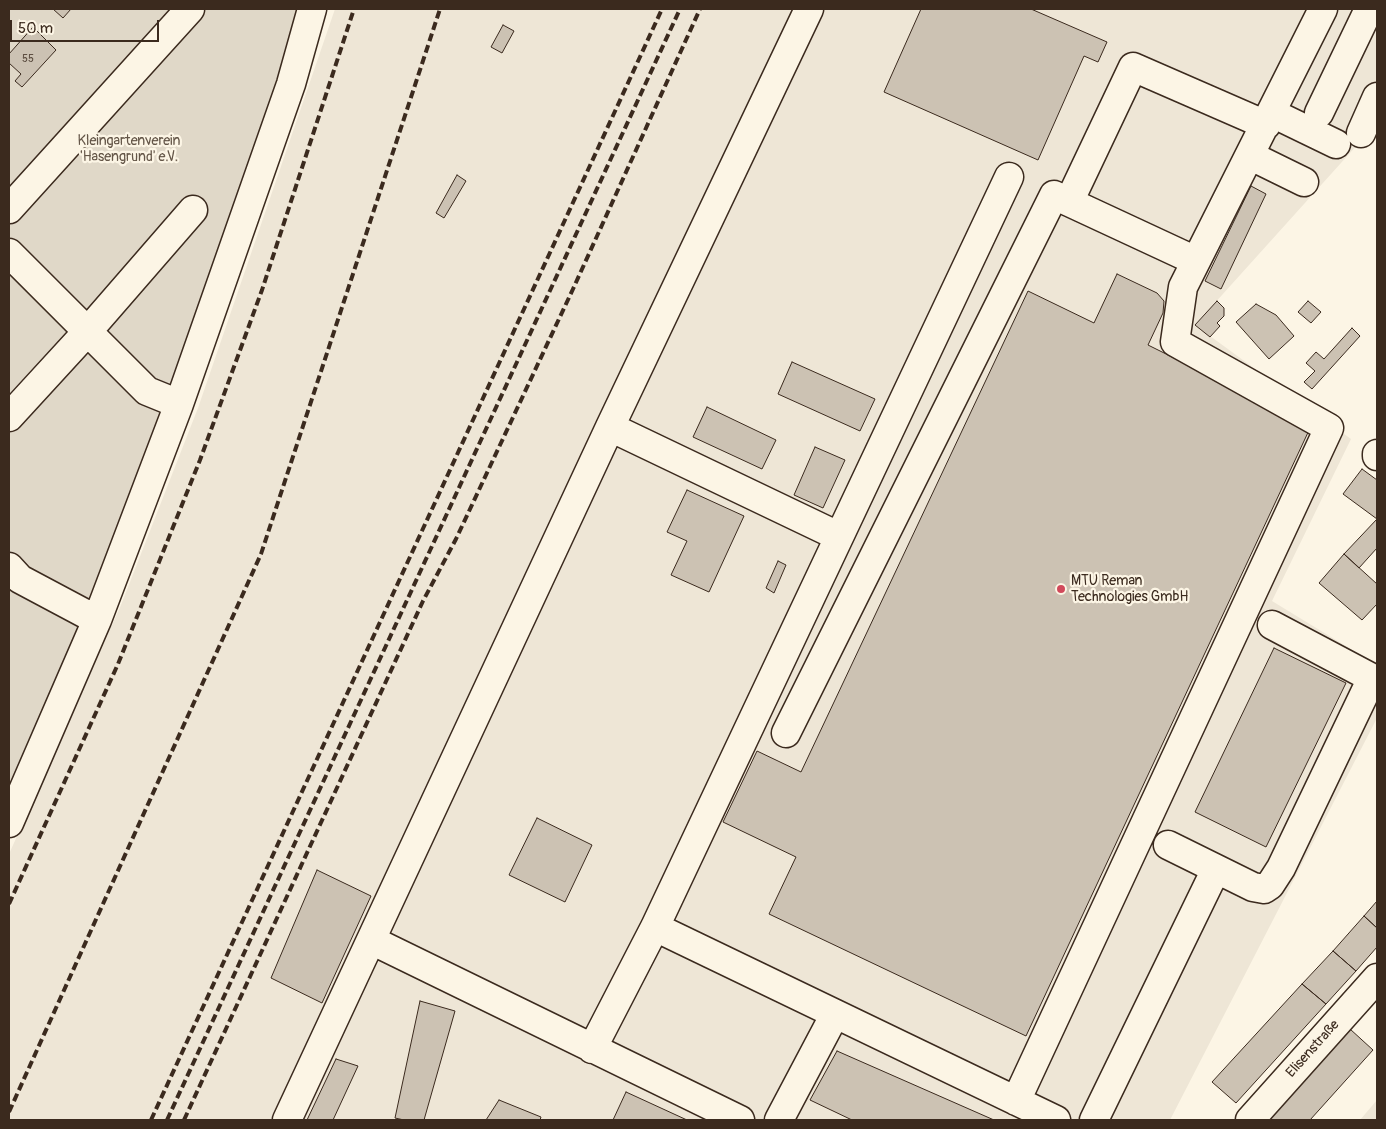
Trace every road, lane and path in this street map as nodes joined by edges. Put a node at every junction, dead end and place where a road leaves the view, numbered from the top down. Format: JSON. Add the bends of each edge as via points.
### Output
{"nodes":[{"id":1,"x":190,"y":9,"type":"edge"},
{"id":2,"x":312,"y":9,"type":"edge"},
{"id":3,"x":809,"y":9,"type":"edge"},
{"id":4,"x":1323,"y":9,"type":"edge"},
{"id":5,"x":1370,"y":20,"type":"edge"},
{"id":6,"x":1377,"y":97,"type":"edge"},
{"id":7,"x":1319,"y":113,"type":"dead end"},
{"id":8,"x":1269,"y":119,"type":"junction"},
{"id":9,"x":1361,"y":133,"type":"dead end"},
{"id":10,"x":1336,"y":144,"type":"dead end"},
{"id":11,"x":1251,"y":156,"type":"junction"},
{"id":12,"x":1009,"y":177,"type":"dead end"},
{"id":13,"x":1304,"y":182,"type":"dead end"},
{"id":14,"x":1069,"y":202,"type":"junction"},
{"id":15,"x":9,"y":209,"type":"edge"},
{"id":16,"x":193,"y":210,"type":"dead end"},
{"id":17,"x":9,"y":253,"type":"edge"},
{"id":18,"x":1196,"y":260,"type":"junction"},
{"id":19,"x":87,"y":332,"type":"junction"},
{"id":20,"x":179,"y":404,"type":"junction"},
{"id":21,"x":9,"y":417,"type":"edge"},
{"id":22,"x":610,"y":427,"type":"junction"},
{"id":23,"x":838,"y":536,"type":"junction"},
{"id":24,"x":9,"y":567,"type":"edge"},
{"id":25,"x":97,"y":620,"type":"junction"},
{"id":26,"x":1272,"y":625,"type":"dead end"},
{"id":27,"x":786,"y":733,"type":"dead end"},
{"id":28,"x":9,"y":823,"type":"edge"},
{"id":29,"x":1168,"y":845,"type":"dead end"},
{"id":30,"x":1216,"y":869,"type":"junction"},
{"id":31,"x":655,"y":927,"type":"junction"},
{"id":32,"x":371,"y":940,"type":"junction"},
{"id":33,"x":1377,"y":978,"type":"edge"},
{"id":34,"x":835,"y":1014,"type":"junction"},
{"id":35,"x":592,"y":1049,"type":"junction"},
{"id":36,"x":1016,"y":1101,"type":"junction"},
{"id":37,"x":287,"y":1120,"type":"edge"},
{"id":38,"x":740,"y":1120,"type":"edge"},
{"id":39,"x":779,"y":1120,"type":"edge"},
{"id":40,"x":1056,"y":1120,"type":"edge"},
{"id":41,"x":1094,"y":1120,"type":"edge"},
{"id":42,"x":1250,"y":1120,"type":"edge"}],
"edges":[{"from":1,"to":15,"type":"street"},
{"from":2,"to":20,"type":"street","via":[[291,84]]},
{"from":3,"to":22,"type":"street"},
{"from":4,"to":8,"type":"street"},
{"from":5,"to":7,"type":"street"},
{"from":6,"to":9,"type":"street"},
{"from":8,"to":10,"type":"street"},
{"from":8,"to":11,"type":"street"},
{"from":8,"to":14,"type":"street","via":[[1133,67]]},
{"from":11,"to":13,"type":"street"},
{"from":11,"to":18,"type":"street"},
{"from":12,"to":23,"type":"street"},
{"from":14,"to":18,"type":"street"},
{"from":14,"to":27,"type":"street","via":[[1054,195]]},
{"from":16,"to":19,"type":"street"},
{"from":17,"to":19,"type":"street"},
{"from":18,"to":36,"type":"street","via":[[1182,287],[1175,342],[1329,428]]},
{"from":19,"to":20,"type":"street","via":[[147,391]]},
{"from":19,"to":21,"type":"street"},
{"from":20,"to":25,"type":"street"},
{"from":22,"to":23,"type":"street"},
{"from":22,"to":32,"type":"street"},
{"from":23,"to":31,"type":"street"},
{"from":24,"to":25,"type":"street","via":[[20,579]]},
{"from":25,"to":28,"type":"street"},
{"from":26,"to":30,"type":"street","via":[[1372,678],[1270,885],[1253,887]]},
{"from":29,"to":30,"type":"street"},
{"from":30,"to":41,"type":"street"},
{"from":31,"to":34,"type":"street"},
{"from":31,"to":35,"type":"street"},
{"from":32,"to":35,"type":"street"},
{"from":32,"to":37,"type":"street"},
{"from":33,"to":42,"type":"street","name":"Elisenstraße"},
{"from":34,"to":36,"type":"street"},
{"from":34,"to":39,"type":"street"},
{"from":35,"to":38,"type":"street"},
{"from":36,"to":40,"type":"street"}]}
